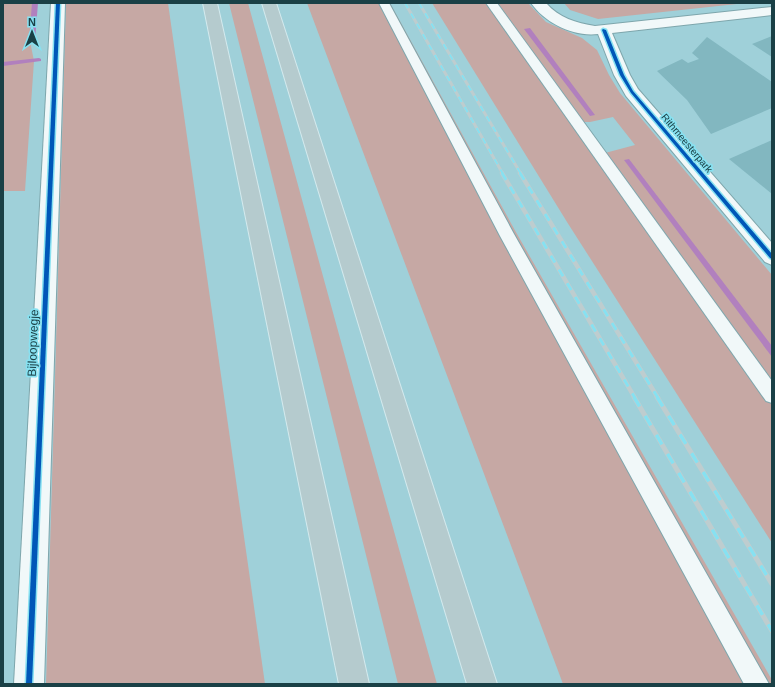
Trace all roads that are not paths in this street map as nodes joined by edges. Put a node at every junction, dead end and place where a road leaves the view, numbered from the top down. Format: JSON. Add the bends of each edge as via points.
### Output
{"nodes":[{"id":1,"x":58,"y":3,"type":"edge"},
{"id":2,"x":210,"y":3,"type":"edge"},
{"id":3,"x":269,"y":3,"type":"edge"},
{"id":4,"x":384,"y":3,"type":"edge"},
{"id":5,"x":491,"y":3,"type":"edge"},
{"id":6,"x":538,"y":3,"type":"edge"},
{"id":7,"x":772,"y":11,"type":"edge"},
{"id":8,"x":604,"y":30,"type":"junction"},
{"id":9,"x":772,"y":257,"type":"edge"},
{"id":10,"x":772,"y":395,"type":"edge"},
{"id":11,"x":29,"y":684,"type":"edge"},
{"id":12,"x":354,"y":684,"type":"edge"},
{"id":13,"x":482,"y":684,"type":"edge"},
{"id":14,"x":757,"y":684,"type":"edge"}],
"edges":[{"from":1,"to":11,"type":"street","name":"Bijloopwegje"},
{"from":2,"to":12,"type":"highway"},
{"from":3,"to":13,"type":"highway"},
{"from":4,"to":14,"type":"lane","via":[[512,243]]},
{"from":5,"to":10,"type":"lane"},
{"from":6,"to":8,"type":"street","via":[[548,15],[561,22],[586,30]]},
{"from":7,"to":8,"type":"street"},
{"from":8,"to":9,"type":"street","name":"Rithmeesterpark","via":[[622,75],[632,92]]}]}
